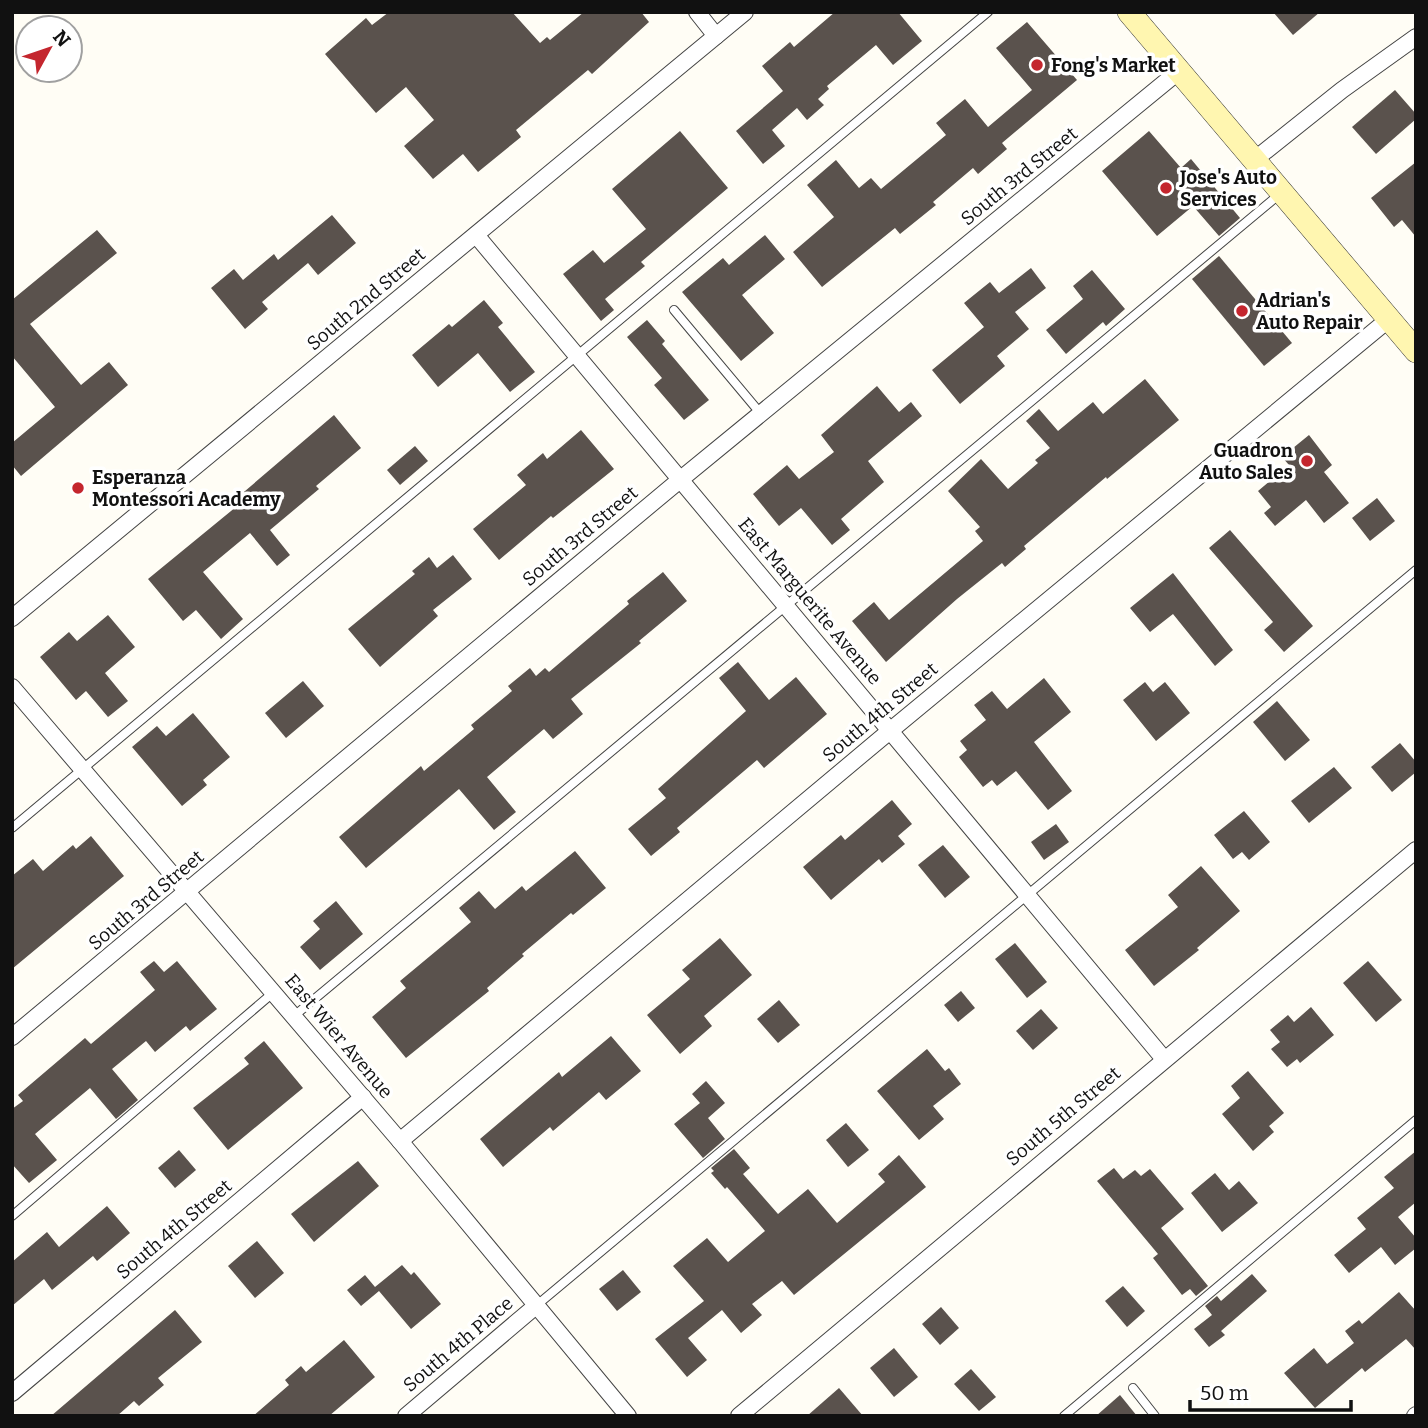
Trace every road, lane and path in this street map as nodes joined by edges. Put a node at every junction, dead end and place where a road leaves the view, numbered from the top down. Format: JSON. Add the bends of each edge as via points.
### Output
{"nodes":[{"id":1,"x":697,"y":12,"type":"edge"},
{"id":2,"x":745,"y":12,"type":"edge"},
{"id":3,"x":988,"y":12,"type":"edge"},
{"id":4,"x":1129,"y":12,"type":"edge"},
{"id":5,"x":716,"y":36,"type":"junction"},
{"id":6,"x":1416,"y":37,"type":"edge"},
{"id":7,"x":1179,"y":71,"type":"junction"},
{"id":8,"x":1253,"y":161,"type":"junction"},
{"id":9,"x":1281,"y":193,"type":"junction"},
{"id":10,"x":475,"y":235,"type":"junction"},
{"id":11,"x":674,"y":310,"type":"dead end"},
{"id":12,"x":1389,"y":319,"type":"junction"},
{"id":13,"x":1416,"y":351,"type":"edge"},
{"id":14,"x":578,"y":355,"type":"junction"},
{"id":15,"x":761,"y":414,"type":"junction"},
{"id":16,"x":681,"y":480,"type":"junction"},
{"id":17,"x":1416,"y":570,"type":"edge"},
{"id":18,"x":787,"y":606,"type":"junction"},
{"id":19,"x":12,"y":618,"type":"edge"},
{"id":20,"x":12,"y":687,"type":"edge"},
{"id":21,"x":891,"y":730,"type":"junction"},
{"id":22,"x":83,"y":768,"type":"junction"},
{"id":23,"x":12,"y":828,"type":"edge"},
{"id":24,"x":1416,"y":850,"type":"edge"},
{"id":25,"x":188,"y":892,"type":"junction"},
{"id":26,"x":1027,"y":893,"type":"junction"},
{"id":27,"x":274,"y":992,"type":"junction"},
{"id":28,"x":294,"y":1016,"type":"junction"},
{"id":29,"x":12,"y":1037,"type":"edge"},
{"id":30,"x":1164,"y":1059,"type":"junction"},
{"id":31,"x":363,"y":1097,"type":"junction"},
{"id":32,"x":1416,"y":1120,"type":"edge"},
{"id":33,"x":400,"y":1140,"type":"junction"},
{"id":34,"x":12,"y":1216,"type":"edge"},
{"id":35,"x":537,"y":1305,"type":"junction"},
{"id":36,"x":1132,"y":1388,"type":"dead end"},
{"id":37,"x":12,"y":1393,"type":"edge"},
{"id":38,"x":407,"y":1416,"type":"edge"},
{"id":39,"x":628,"y":1416,"type":"edge"},
{"id":40,"x":739,"y":1416,"type":"edge"},
{"id":41,"x":1064,"y":1416,"type":"edge"},
{"id":42,"x":1155,"y":1416,"type":"edge"}],
"edges":[{"from":1,"to":5,"type":"street"},
{"from":2,"to":5,"type":"street","name":"South 2nd Street"},
{"from":3,"to":14,"type":"lane"},
{"from":4,"to":7,"type":"main road"},
{"from":5,"to":10,"type":"street","name":"South 2nd Street"},
{"from":6,"to":8,"type":"street"},
{"from":7,"to":8,"type":"main road"},
{"from":7,"to":15,"type":"street","name":"South 3rd Street"},
{"from":8,"to":9,"type":"main road"},
{"from":9,"to":12,"type":"main road"},
{"from":9,"to":18,"type":"lane"},
{"from":10,"to":14,"type":"street","name":"East Marguerite Avenue"},
{"from":10,"to":19,"type":"street","name":"South 2nd Street"},
{"from":11,"to":15,"type":"lane"},
{"from":12,"to":13,"type":"main road"},
{"from":12,"to":21,"type":"street","name":"South 4th Street"},
{"from":14,"to":16,"type":"street","name":"East Marguerite Avenue"},
{"from":14,"to":22,"type":"lane"},
{"from":15,"to":16,"type":"street","name":"South 3rd Street"},
{"from":16,"to":18,"type":"street","name":"East Marguerite Avenue"},
{"from":16,"to":25,"type":"street","name":"South 3rd Street"},
{"from":17,"to":26,"type":"lane"},
{"from":18,"to":21,"type":"street","name":"East Marguerite Avenue"},
{"from":18,"to":28,"type":"lane"},
{"from":20,"to":22,"type":"street","name":"East Wier Avenue"},
{"from":21,"to":26,"type":"street","name":"East Marguerite Avenue"},
{"from":21,"to":33,"type":"street","name":"South 4th Street"},
{"from":22,"to":23,"type":"lane"},
{"from":22,"to":25,"type":"street","name":"East Wier Avenue"},
{"from":24,"to":30,"type":"street","name":"South 5th Street"},
{"from":25,"to":27,"type":"street","name":"East Wier Avenue"},
{"from":25,"to":29,"type":"street","name":"South 3rd Street"},
{"from":26,"to":30,"type":"street","name":"East Marguerite Avenue"},
{"from":26,"to":35,"type":"lane"},
{"from":27,"to":28,"type":"street","name":"East Wier Avenue"},
{"from":27,"to":34,"type":"lane"},
{"from":28,"to":31,"type":"street","name":"East Wier Avenue"},
{"from":30,"to":40,"type":"street","name":"South 5th Street"},
{"from":31,"to":33,"type":"street","name":"East Wier Avenue"},
{"from":31,"to":37,"type":"street","name":"South 4th Street"},
{"from":32,"to":41,"type":"lane"},
{"from":33,"to":35,"type":"street","name":"East Wier Avenue"},
{"from":35,"to":38,"type":"street","name":"South 4th Place"},
{"from":35,"to":39,"type":"street","name":"East Wier Avenue"},
{"from":36,"to":42,"type":"lane"}]}
